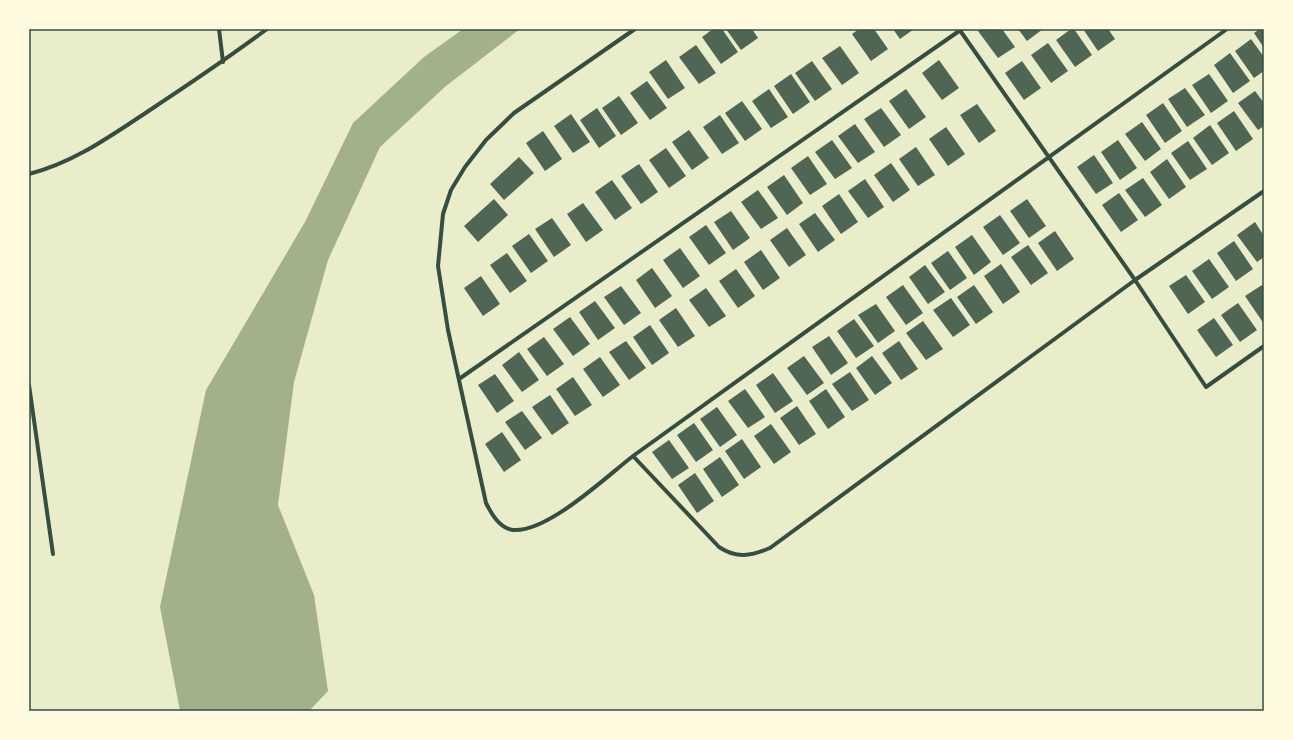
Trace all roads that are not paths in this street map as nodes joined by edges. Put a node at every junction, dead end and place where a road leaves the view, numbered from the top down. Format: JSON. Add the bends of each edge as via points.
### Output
{"nodes":[{"id":1,"x":219,"y":29,"type":"edge"},
{"id":2,"x":267,"y":29,"type":"edge"},
{"id":3,"x":635,"y":29,"type":"edge"},
{"id":4,"x":1227,"y":29,"type":"edge"},
{"id":5,"x":960,"y":30,"type":"edge"},
{"id":6,"x":223,"y":62,"type":"junction"},
{"id":7,"x":1048,"y":157,"type":"junction"},
{"id":8,"x":29,"y":174,"type":"edge"},
{"id":9,"x":1264,"y":191,"type":"edge"},
{"id":10,"x":1135,"y":280,"type":"junction"},
{"id":11,"x":1264,"y":346,"type":"edge"},
{"id":12,"x":459,"y":379,"type":"junction"},
{"id":13,"x":29,"y":385,"type":"edge"},
{"id":14,"x":633,"y":456,"type":"junction"},
{"id":15,"x":53,"y":554,"type":"dead end"}],
"edges":[{"from":1,"to":6,"type":"street"},
{"from":2,"to":6,"type":"street"},
{"from":3,"to":12,"type":"street","via":[[514,113],[486,140],[451,190],[443,214],[438,266]]},
{"from":4,"to":7,"type":"street"},
{"from":5,"to":7,"type":"street"},
{"from":5,"to":12,"type":"street"},
{"from":6,"to":8,"type":"street","via":[[93,147],[63,163]]},
{"from":7,"to":10,"type":"street"},
{"from":7,"to":14,"type":"street"},
{"from":9,"to":10,"type":"street"},
{"from":10,"to":11,"type":"street","via":[[1206,387]]},
{"from":10,"to":14,"type":"street","via":[[770,548],[757,554],[734,555],[719,547]]},
{"from":12,"to":14,"type":"street","via":[[486,503],[495,520],[512,530],[535,526],[558,515]]},
{"from":13,"to":15,"type":"street"}]}
